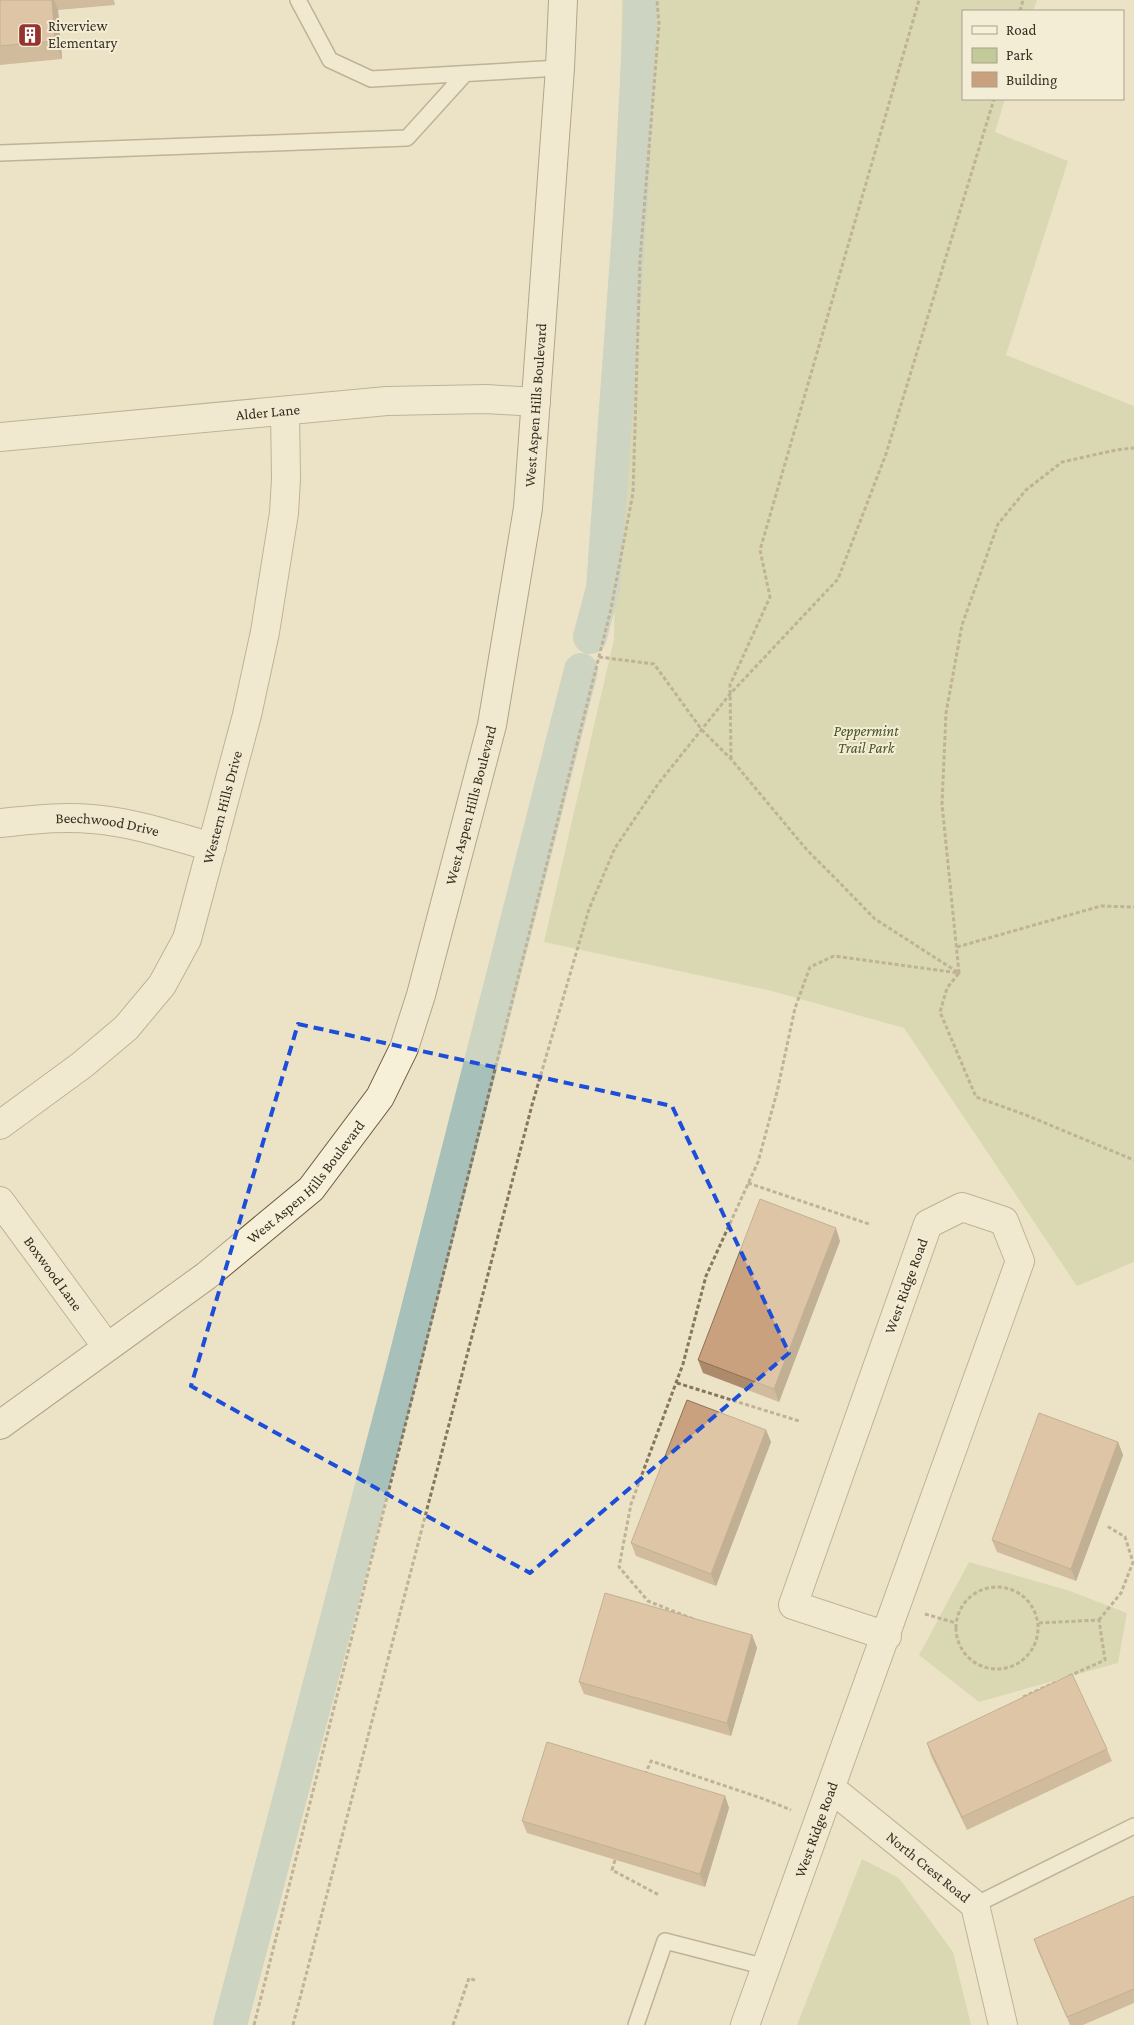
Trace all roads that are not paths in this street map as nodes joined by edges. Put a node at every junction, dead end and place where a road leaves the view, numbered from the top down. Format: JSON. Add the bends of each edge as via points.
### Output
{"nodes":[{"id":1,"x":298,"y":0,"type":"edge"},
{"id":2,"x":563,"y":0,"type":"edge"},
{"id":3,"x":560,"y":68,"type":"junction"},
{"id":4,"x":465,"y":74,"type":"junction"},
{"id":5,"x":0,"y":153,"type":"edge"},
{"id":6,"x":536,"y":402,"type":"junction"},
{"id":7,"x":285,"y":411,"type":"junction"},
{"id":8,"x":0,"y":437,"type":"edge"},
{"id":9,"x":0,"y":823,"type":"edge"},
{"id":10,"x":212,"y":848,"type":"junction"},
{"id":11,"x":0,"y":1125,"type":"edge"},
{"id":12,"x":0,"y":1201,"type":"edge"},
{"id":13,"x":107,"y":1347,"type":"junction"},
{"id":14,"x":0,"y":1425,"type":"edge"},
{"id":15,"x":887,"y":1636,"type":"junction"},
{"id":16,"x":832,"y":1789,"type":"junction"},
{"id":17,"x":1134,"y":1826,"type":"edge"},
{"id":18,"x":975,"y":1905,"type":"junction"},
{"id":19,"x":766,"y":1967,"type":"junction"},
{"id":20,"x":636,"y":2025,"type":"edge"},
{"id":21,"x":745,"y":2025,"type":"edge"},
{"id":22,"x":1003,"y":2025,"type":"edge"}],
"edges":[{"from":1,"to":4,"type":"lane","via":[[330,60],[371,79]]},
{"from":2,"to":3,"type":"street","name":"West Aspen Hills Boulevard"},
{"from":3,"to":4,"type":"lane"},
{"from":3,"to":6,"type":"street","name":"West Aspen Hills Boulevard"},
{"from":4,"to":5,"type":"lane","via":[[407,138]]},
{"from":6,"to":7,"type":"street","name":"Alder Lane","via":[[436,399]]},
{"from":6,"to":13,"type":"street","name":"West Aspen Hills Boulevard","via":[[528,508],[492,725],[404,1048],[380,1098],[311,1189],[206,1276]]},
{"from":7,"to":8,"type":"street","name":"Alder Lane"},
{"from":7,"to":10,"type":"street","name":"Western Hills Drive","via":[[284,513],[265,632]]},
{"from":9,"to":10,"type":"street","name":"Beechwood Drive","via":[[93,819],[145,828]]},
{"from":10,"to":11,"type":"street","name":"Western Hills Drive","via":[[187,939],[171,970],[146,1006],[105,1048]]},
{"from":12,"to":13,"type":"street","name":"Boxwood Lane"},
{"from":13,"to":14,"type":"street","name":"West Aspen Hills Boulevard"},
{"from":15,"to":15,"type":"street","name":"West Ridge Road","via":[[1020,1261],[1004,1221],[962,1207],[928,1224],[793,1605]]},
{"from":15,"to":16,"type":"street","name":"West Ridge Road"},
{"from":16,"to":18,"type":"street","name":"North Crest Road"},
{"from":16,"to":19,"type":"street","name":"West Ridge Road"},
{"from":17,"to":18,"type":"lane"},
{"from":18,"to":22,"type":"street","name":"North Crest Road"},
{"from":19,"to":20,"type":"lane","via":[[665,1941]]},
{"from":19,"to":21,"type":"street","name":"West Ridge Road"}]}
